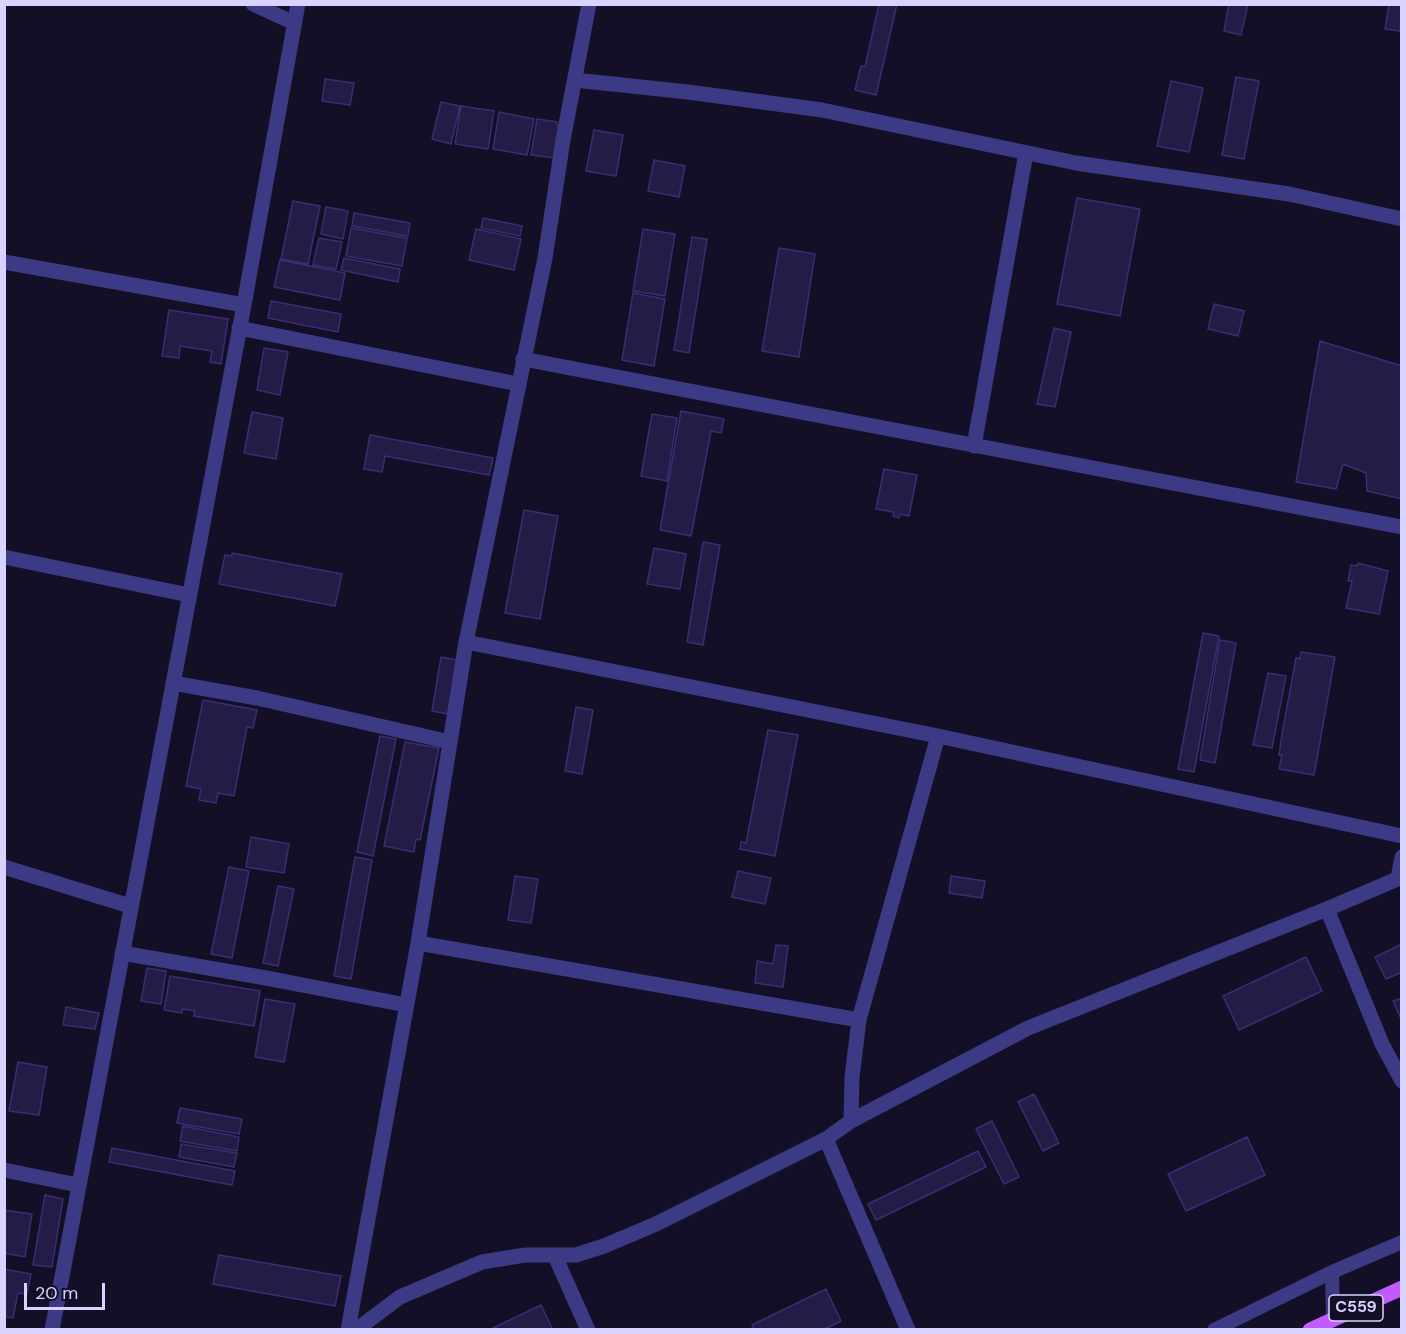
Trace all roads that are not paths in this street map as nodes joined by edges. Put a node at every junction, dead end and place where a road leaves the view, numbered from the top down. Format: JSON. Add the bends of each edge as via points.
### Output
{"nodes":[{"id":1,"x":253,"y":4,"type":"edge"},
{"id":2,"x":298,"y":4,"type":"edge"},
{"id":3,"x":589,"y":4,"type":"edge"},
{"id":4,"x":294,"y":23,"type":"junction"},
{"id":5,"x":575,"y":80,"type":"junction"},
{"id":6,"x":1026,"y":153,"type":"junction"},
{"id":7,"x":1401,"y":219,"type":"edge"},
{"id":8,"x":4,"y":262,"type":"edge"},
{"id":9,"x":244,"y":305,"type":"junction"},
{"id":10,"x":239,"y":328,"type":"junction"},
{"id":11,"x":523,"y":359,"type":"junction"},
{"id":12,"x":518,"y":384,"type":"junction"},
{"id":13,"x":974,"y":446,"type":"junction"},
{"id":14,"x":1401,"y":527,"type":"edge"},
{"id":15,"x":4,"y":557,"type":"edge"},
{"id":16,"x":189,"y":595,"type":"junction"},
{"id":17,"x":466,"y":642,"type":"junction"},
{"id":18,"x":173,"y":683,"type":"junction"},
{"id":19,"x":938,"y":736,"type":"junction"},
{"id":20,"x":450,"y":742,"type":"junction"},
{"id":21,"x":1401,"y":836,"type":"edge"},
{"id":22,"x":1401,"y":857,"type":"edge"},
{"id":23,"x":4,"y":867,"type":"edge"},
{"id":24,"x":1400,"y":878,"type":"edge"},
{"id":25,"x":130,"y":906,"type":"junction"},
{"id":26,"x":1327,"y":909,"type":"junction"},
{"id":27,"x":418,"y":943,"type":"junction"},
{"id":28,"x":122,"y":952,"type":"junction"},
{"id":29,"x":406,"y":1005,"type":"junction"},
{"id":30,"x":859,"y":1020,"type":"junction"},
{"id":31,"x":1401,"y":1081,"type":"edge"},
{"id":32,"x":851,"y":1121,"type":"junction"},
{"id":33,"x":826,"y":1139,"type":"junction"},
{"id":34,"x":4,"y":1170,"type":"edge"},
{"id":35,"x":78,"y":1185,"type":"junction"},
{"id":36,"x":1401,"y":1242,"type":"edge"},
{"id":37,"x":555,"y":1256,"type":"junction"},
{"id":38,"x":1332,"y":1272,"type":"junction"},
{"id":39,"x":1401,"y":1288,"type":"edge"},
{"id":40,"x":1333,"y":1319,"type":"junction"},
{"id":41,"x":52,"y":1329,"type":"edge"},
{"id":42,"x":348,"y":1329,"type":"edge"},
{"id":43,"x":356,"y":1329,"type":"edge"},
{"id":44,"x":588,"y":1329,"type":"edge"},
{"id":45,"x":908,"y":1329,"type":"edge"},
{"id":46,"x":1214,"y":1329,"type":"edge"},
{"id":47,"x":1310,"y":1329,"type":"edge"}],
"edges":[{"from":1,"to":4,"type":"street"},
{"from":2,"to":4,"type":"street"},
{"from":3,"to":5,"type":"street"},
{"from":4,"to":9,"type":"street"},
{"from":5,"to":6,"type":"street","via":[[822,110]]},
{"from":5,"to":11,"type":"street","via":[[545,258]]},
{"from":6,"to":7,"type":"street","via":[[1289,194]]},
{"from":6,"to":13,"type":"street"},
{"from":8,"to":9,"type":"street"},
{"from":9,"to":10,"type":"street"},
{"from":10,"to":12,"type":"street"},
{"from":10,"to":16,"type":"street"},
{"from":11,"to":12,"type":"street"},
{"from":11,"to":13,"type":"street"},
{"from":12,"to":17,"type":"street"},
{"from":13,"to":14,"type":"street"},
{"from":15,"to":16,"type":"street"},
{"from":16,"to":18,"type":"street"},
{"from":17,"to":19,"type":"street"},
{"from":17,"to":20,"type":"street"},
{"from":18,"to":20,"type":"street"},
{"from":18,"to":25,"type":"street"},
{"from":19,"to":21,"type":"street"},
{"from":19,"to":30,"type":"street"},
{"from":20,"to":27,"type":"street"},
{"from":22,"to":24,"type":"street"},
{"from":23,"to":25,"type":"street"},
{"from":24,"to":26,"type":"street"},
{"from":25,"to":28,"type":"street"},
{"from":26,"to":31,"type":"street"},
{"from":26,"to":32,"type":"street","via":[[1028,1028]]},
{"from":27,"to":29,"type":"street"},
{"from":27,"to":30,"type":"street"},
{"from":28,"to":29,"type":"street"},
{"from":28,"to":35,"type":"street"},
{"from":29,"to":42,"type":"street"},
{"from":30,"to":32,"type":"street"},
{"from":32,"to":33,"type":"street"},
{"from":33,"to":37,"type":"street","via":[[646,1228],[576,1255]]},
{"from":33,"to":45,"type":"street"},
{"from":34,"to":35,"type":"street"},
{"from":35,"to":41,"type":"street"},
{"from":36,"to":38,"type":"lane"},
{"from":37,"to":43,"type":"street","via":[[525,1255],[482,1262],[400,1297]]},
{"from":37,"to":44,"type":"street"},
{"from":38,"to":40,"type":"lane"},
{"from":38,"to":46,"type":"lane"},
{"from":39,"to":40,"type":"main road","number":"C559"},
{"from":40,"to":47,"type":"main road","number":"C559"}]}
